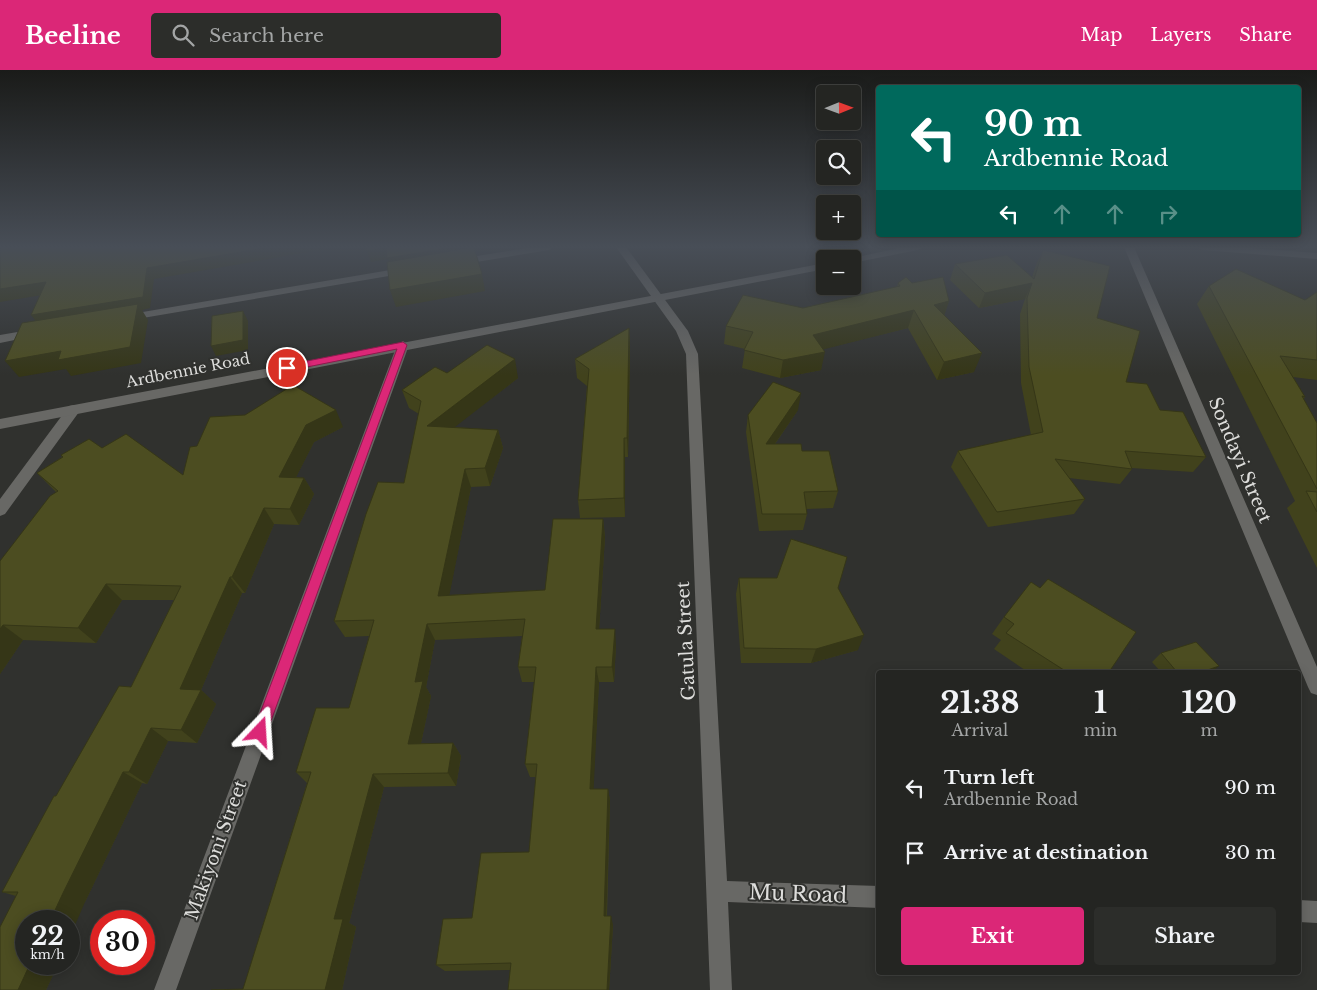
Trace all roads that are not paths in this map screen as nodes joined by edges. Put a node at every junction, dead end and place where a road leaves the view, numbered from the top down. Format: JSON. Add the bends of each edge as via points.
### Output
{"nodes":[{"id":1,"x":291,"y":290,"type":"edge"},
{"id":2,"x":651,"y":290,"type":"edge"},
{"id":3,"x":707,"y":290,"type":"edge"},
{"id":4,"x":1147,"y":290,"type":"edge"},
{"id":5,"x":658,"y":300,"type":"junction"},
{"id":6,"x":118,"y":319,"type":"edge"},
{"id":7,"x":49,"y":331,"type":"edge"},
{"id":8,"x":0,"y":339,"type":"edge"},
{"id":9,"x":403,"y":345,"type":"junction"},
{"id":10,"x":74,"y":409,"type":"junction"},
{"id":11,"x":0,"y":424,"type":"edge"},
{"id":12,"x":0,"y":510,"type":"edge"},
{"id":13,"x":1317,"y":688,"type":"edge"},
{"id":14,"x":717,"y":891,"type":"junction"},
{"id":15,"x":876,"y":897,"type":"edge"},
{"id":16,"x":1301,"y":912,"type":"edge"},
{"id":17,"x":1317,"y":912,"type":"edge"},
{"id":18,"x":165,"y":990,"type":"edge"},
{"id":19,"x":721,"y":990,"type":"edge"}],
"edges":[{"from":1,"to":6,"type":"street"},
{"from":2,"to":5,"type":"street","name":"Gatula Street"},
{"from":3,"to":5,"type":"street","name":"Ardbennie Road"},
{"from":4,"to":13,"type":"street","name":"Sondayi Street"},
{"from":5,"to":9,"type":"street","name":"Ardbennie Road"},
{"from":5,"to":14,"type":"street","name":"Gatula Street","via":[[682,331],[692,354]]},
{"from":7,"to":8,"type":"street"},
{"from":9,"to":10,"type":"street","name":"Ardbennie Road"},
{"from":9,"to":18,"type":"street","name":"Makiyoni Street"},
{"from":10,"to":11,"type":"street","name":"Ardbennie Road"},
{"from":10,"to":12,"type":"street"},
{"from":14,"to":15,"type":"street","name":"Mu Road"},
{"from":14,"to":19,"type":"street","name":"Gatula Street"},
{"from":16,"to":17,"type":"street"}]}
